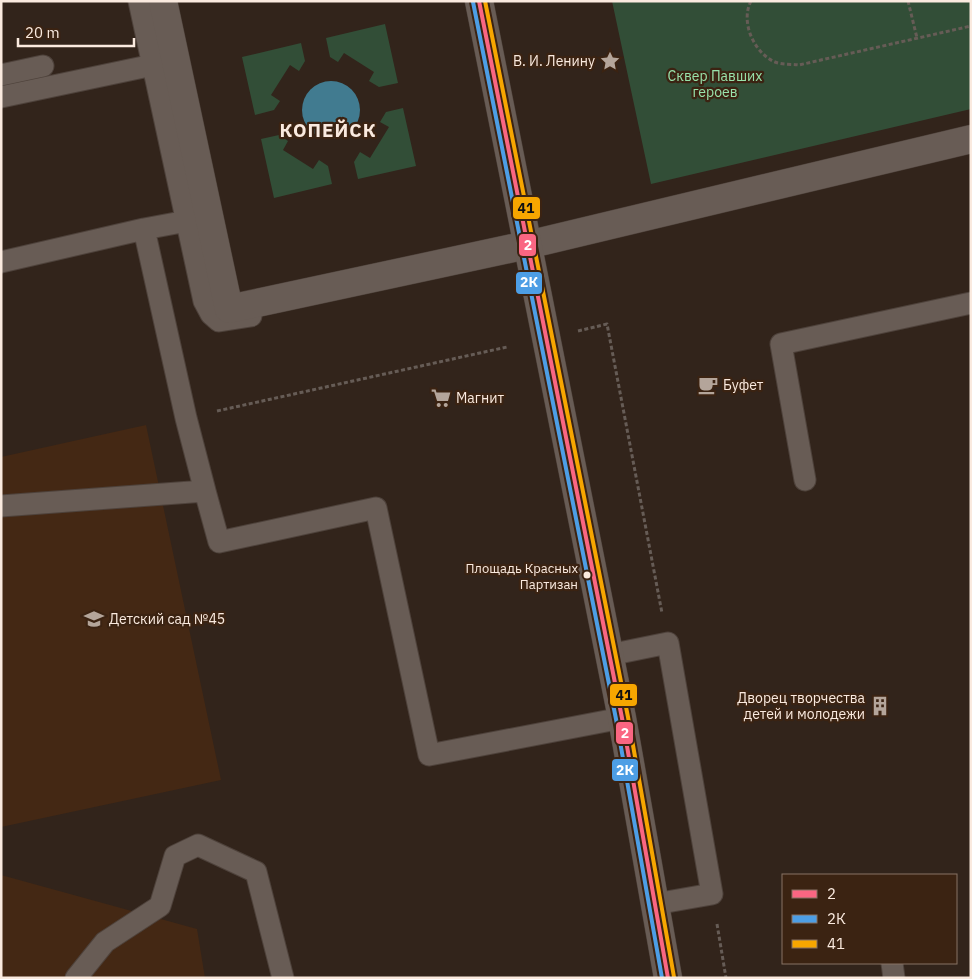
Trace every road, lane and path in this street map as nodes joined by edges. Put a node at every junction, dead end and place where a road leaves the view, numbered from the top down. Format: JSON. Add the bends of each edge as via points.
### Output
{"nodes":[{"id":1,"x":139,"y":1,"type":"edge"},
{"id":2,"x":163,"y":1,"type":"edge"},
{"id":3,"x":479,"y":1,"type":"edge"},
{"id":4,"x":751,"y":1,"type":"edge"},
{"id":5,"x":908,"y":1,"type":"edge"},
{"id":6,"x":971,"y":26,"type":"edge"},
{"id":7,"x":916,"y":38,"type":"junction"},
{"id":8,"x":153,"y":65,"type":"junction"},
{"id":9,"x":44,"y":66,"type":"dead end"},
{"id":10,"x":1,"y":75,"type":"edge"},
{"id":11,"x":1,"y":97,"type":"edge"},
{"id":12,"x":971,"y":139,"type":"edge"},
{"id":13,"x":187,"y":221,"type":"junction"},
{"id":14,"x":144,"y":229,"type":"junction"},
{"id":15,"x":528,"y":251,"type":"junction"},
{"id":16,"x":1,"y":262,"type":"edge"},
{"id":17,"x":971,"y":303,"type":"edge"},
{"id":18,"x":573,"y":332,"type":"dead end"},
{"id":19,"x":507,"y":347,"type":"dead end"},
{"id":20,"x":186,"y":418,"type":"junction"},
{"id":21,"x":805,"y":480,"type":"dead end"},
{"id":22,"x":205,"y":491,"type":"junction"},
{"id":23,"x":1,"y":506,"type":"edge"},
{"id":24,"x":668,"y":643,"type":"junction"},
{"id":25,"x":609,"y":656,"type":"junction"},
{"id":26,"x":622,"y":718,"type":"junction"},
{"id":27,"x":712,"y":894,"type":"junction"},
{"id":28,"x":655,"y":904,"type":"junction"},
{"id":29,"x":892,"y":964,"type":"edge"},
{"id":30,"x":76,"y":978,"type":"edge"},
{"id":31,"x":283,"y":978,"type":"edge"},
{"id":32,"x":668,"y":978,"type":"edge"},
{"id":33,"x":726,"y":978,"type":"edge"},
{"id":34,"x":894,"y":978,"type":"edge"}],
"edges":[{"from":1,"to":8,"type":"lane"},
{"from":2,"to":15,"type":"street","via":[[229,309]]},
{"from":3,"to":15,"type":"street"},
{"from":4,"to":7,"type":"path","via":[[748,7],[749,33],[762,54],[776,63],[799,65]]},
{"from":5,"to":7,"type":"path"},
{"from":6,"to":7,"type":"path"},
{"from":8,"to":11,"type":"lane"},
{"from":8,"to":13,"type":"lane"},
{"from":9,"to":10,"type":"lane"},
{"from":12,"to":15,"type":"street"},
{"from":13,"to":14,"type":"lane"},
{"from":13,"to":15,"type":"lane","via":[[204,301],[219,322]]},
{"from":14,"to":16,"type":"lane"},
{"from":14,"to":20,"type":"lane"},
{"from":15,"to":25,"type":"street"},
{"from":17,"to":21,"type":"lane","via":[[781,344]]},
{"from":18,"to":24,"type":"path","via":[[607,324]]},
{"from":19,"to":20,"type":"path"},
{"from":20,"to":22,"type":"lane"},
{"from":22,"to":23,"type":"lane"},
{"from":22,"to":26,"type":"lane","via":[[219,542],[376,508],[428,755]]},
{"from":24,"to":25,"type":"lane"},
{"from":24,"to":27,"type":"lane"},
{"from":25,"to":26,"type":"street"},
{"from":26,"to":28,"type":"street"},
{"from":27,"to":28,"type":"lane"},
{"from":27,"to":33,"type":"path"},
{"from":28,"to":32,"type":"street"},
{"from":29,"to":34,"type":"lane"},
{"from":30,"to":31,"type":"lane","via":[[105,942],[160,906],[175,856],[198,845],[256,872]]}]}
